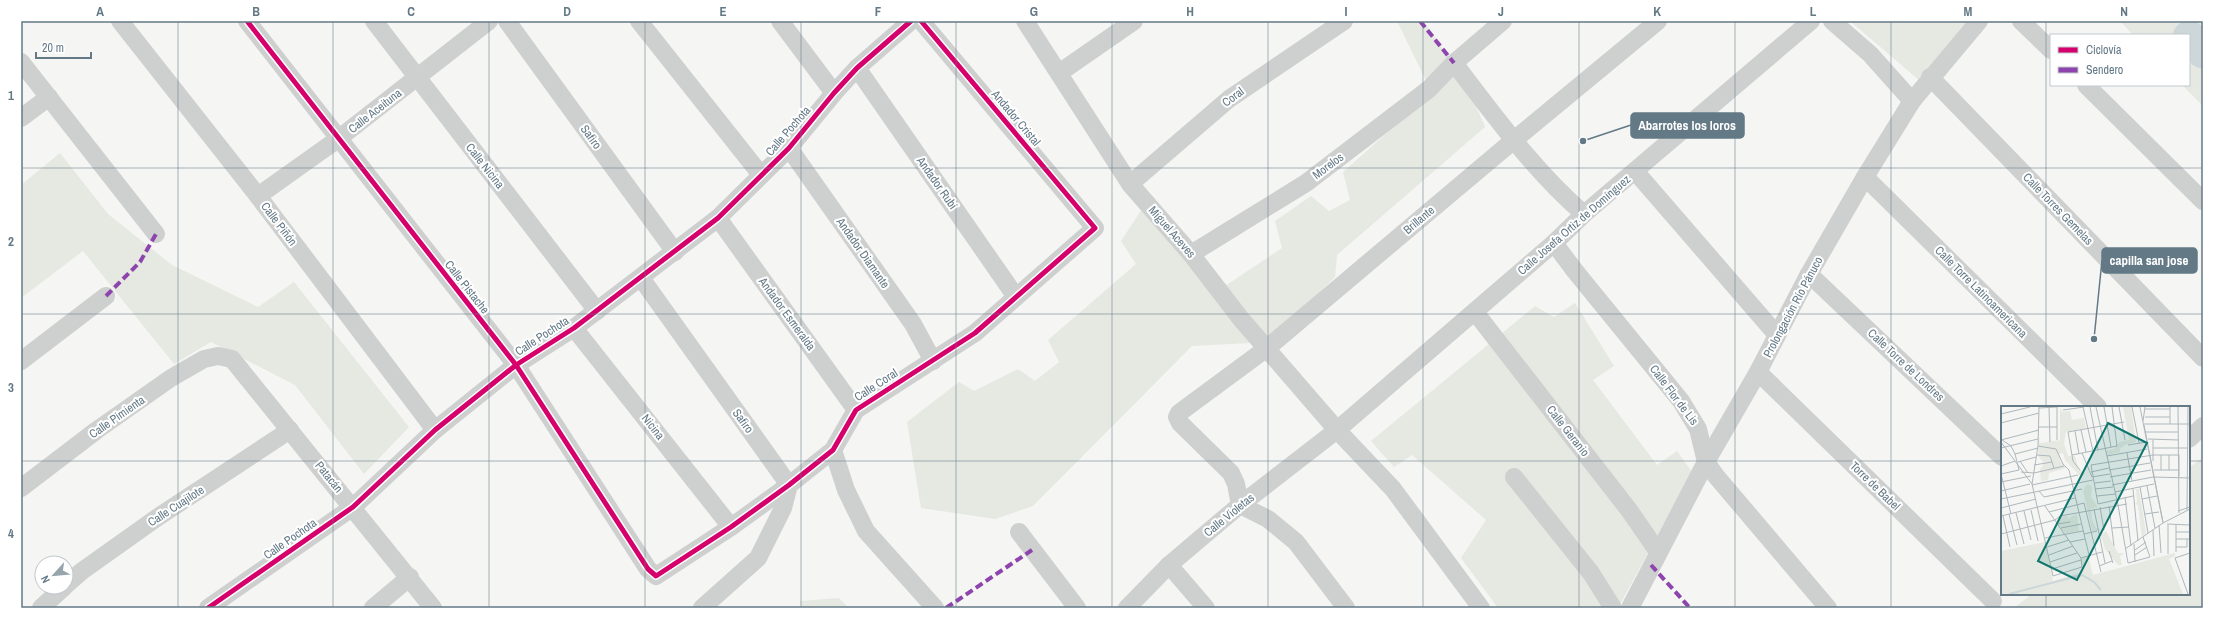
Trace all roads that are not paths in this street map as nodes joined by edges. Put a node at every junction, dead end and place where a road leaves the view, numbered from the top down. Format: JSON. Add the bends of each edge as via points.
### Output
{"nodes":[{"id":1,"x":120,"y":21,"type":"edge"},
{"id":2,"x":247,"y":21,"type":"edge"},
{"id":3,"x":374,"y":21,"type":"edge"},
{"id":4,"x":489,"y":21,"type":"edge"},
{"id":5,"x":507,"y":21,"type":"edge"},
{"id":6,"x":639,"y":21,"type":"edge"},
{"id":7,"x":780,"y":21,"type":"edge"},
{"id":8,"x":911,"y":21,"type":"edge"},
{"id":9,"x":921,"y":21,"type":"edge"},
{"id":10,"x":1025,"y":21,"type":"edge"},
{"id":11,"x":1134,"y":21,"type":"edge"},
{"id":12,"x":1344,"y":21,"type":"edge"},
{"id":13,"x":1503,"y":21,"type":"edge"},
{"id":14,"x":1658,"y":21,"type":"edge"},
{"id":15,"x":1811,"y":21,"type":"edge"},
{"id":16,"x":1832,"y":21,"type":"edge"},
{"id":17,"x":1979,"y":21,"type":"edge"},
{"id":18,"x":2021,"y":21,"type":"edge"},
{"id":19,"x":2050,"y":49,"type":"edge"},
{"id":20,"x":21,"y":62,"type":"edge"},
{"id":21,"x":1454,"y":63,"type":"junction"},
{"id":22,"x":857,"y":68,"type":"junction"},
{"id":23,"x":1059,"y":73,"type":"junction"},
{"id":24,"x":1930,"y":77,"type":"junction"},
{"id":25,"x":417,"y":78,"type":"junction"},
{"id":26,"x":2087,"y":86,"type":"edge"},
{"id":27,"x":834,"y":93,"type":"junction"},
{"id":28,"x":49,"y":97,"type":"junction"},
{"id":29,"x":1912,"y":100,"type":"junction"},
{"id":30,"x":21,"y":118,"type":"edge"},
{"id":31,"x":338,"y":139,"type":"junction"},
{"id":32,"x":1514,"y":140,"type":"junction"},
{"id":33,"x":789,"y":148,"type":"junction"},
{"id":34,"x":1635,"y":171,"type":"junction"},
{"id":35,"x":761,"y":175,"type":"junction"},
{"id":36,"x":1865,"y":177,"type":"junction"},
{"id":37,"x":1130,"y":184,"type":"junction"},
{"id":38,"x":258,"y":196,"type":"junction"},
{"id":39,"x":2203,"y":201,"type":"edge"},
{"id":40,"x":1584,"y":214,"type":"junction"},
{"id":41,"x":718,"y":218,"type":"junction"},
{"id":42,"x":1095,"y":228,"type":"joint"},
{"id":43,"x":156,"y":234,"type":"dead end"},
{"id":44,"x":1554,"y":242,"type":"junction"},
{"id":45,"x":675,"y":252,"type":"junction"},
{"id":46,"x":1191,"y":254,"type":"junction"},
{"id":47,"x":1809,"y":274,"type":"junction"},
{"id":48,"x":641,"y":278,"type":"junction"},
{"id":49,"x":106,"y":296,"type":"dead end"},
{"id":50,"x":1016,"y":297,"type":"junction"},
{"id":51,"x":597,"y":310,"type":"junction"},
{"id":52,"x":1475,"y":312,"type":"junction"},
{"id":53,"x":574,"y":328,"type":"junction"},
{"id":54,"x":1777,"y":336,"type":"junction"},
{"id":55,"x":1267,"y":348,"type":"junction"},
{"id":56,"x":218,"y":356,"type":"joint"},
{"id":57,"x":2203,"y":358,"type":"edge"},
{"id":58,"x":21,"y":361,"type":"edge"},
{"id":59,"x":933,"y":361,"type":"junction"},
{"id":60,"x":516,"y":365,"type":"junction"},
{"id":61,"x":1758,"y":372,"type":"junction"},
{"id":62,"x":2097,"y":406,"type":"edge"},
{"id":63,"x":856,"y":410,"type":"junction"},
{"id":64,"x":2203,"y":426,"type":"edge"},
{"id":65,"x":290,"y":430,"type":"junction"},
{"id":66,"x":435,"y":430,"type":"junction"},
{"id":67,"x":1338,"y":430,"type":"junction"},
{"id":68,"x":2190,"y":438,"type":"edge"},
{"id":69,"x":833,"y":450,"type":"junction"},
{"id":70,"x":2001,"y":455,"type":"edge"},
{"id":71,"x":1706,"y":462,"type":"junction"},
{"id":72,"x":1514,"y":477,"type":"dead end"},
{"id":73,"x":788,"y":485,"type":"junction"},
{"id":74,"x":21,"y":488,"type":"edge"},
{"id":75,"x":1240,"y":505,"type":"junction"},
{"id":76,"x":353,"y":507,"type":"junction"},
{"id":77,"x":731,"y":527,"type":"junction"},
{"id":78,"x":1019,"y":532,"type":"dead end"},
{"id":79,"x":1658,"y":552,"type":"junction"},
{"id":80,"x":1169,"y":565,"type":"junction"},
{"id":81,"x":656,"y":576,"type":"joint"},
{"id":82,"x":74,"y":578,"type":"edge"},
{"id":83,"x":410,"y":578,"type":"junction"},
{"id":84,"x":55,"y":595,"type":"edge"},
{"id":85,"x":1993,"y":601,"type":"edge"},
{"id":86,"x":41,"y":608,"type":"edge"},
{"id":87,"x":208,"y":608,"type":"edge"},
{"id":88,"x":373,"y":608,"type":"edge"},
{"id":89,"x":433,"y":608,"type":"edge"},
{"id":90,"x":702,"y":608,"type":"edge"},
{"id":91,"x":935,"y":608,"type":"edge"},
{"id":92,"x":1077,"y":608,"type":"edge"},
{"id":93,"x":1127,"y":608,"type":"edge"},
{"id":94,"x":1206,"y":608,"type":"edge"},
{"id":95,"x":1346,"y":608,"type":"edge"},
{"id":96,"x":1481,"y":608,"type":"edge"},
{"id":97,"x":1612,"y":608,"type":"edge"},
{"id":98,"x":1630,"y":608,"type":"edge"},
{"id":99,"x":1828,"y":608,"type":"edge"}],
"edges":[{"from":1,"to":38,"type":"street","name":"Calle Piñón"},
{"from":2,"to":31,"type":"street","name":"Calle Pistache"},
{"from":3,"to":25,"type":"street","name":"Calle Nicina"},
{"from":4,"to":25,"type":"street","name":"Calle Aceituna"},
{"from":5,"to":45,"type":"street","name":"Safiro"},
{"from":6,"to":35,"type":"street"},
{"from":7,"to":27,"type":"street"},
{"from":8,"to":22,"type":"street","name":"Calle Pochota"},
{"from":9,"to":42,"type":"street","name":"Andador Cristal"},
{"from":10,"to":23,"type":"street","name":"Miguel Aceves"},
{"from":11,"to":23,"type":"street"},
{"from":12,"to":37,"type":"street","name":"Coral","via":[[1229,99]]},
{"from":13,"to":21,"type":"street","name":"Morelos"},
{"from":14,"to":32,"type":"street","name":"Brillante"},
{"from":15,"to":34,"type":"street","name":"Calle Josefa Ortiz de Domínguez"},
{"from":16,"to":29,"type":"street","via":[[1870,54]]},
{"from":17,"to":24,"type":"street","name":"Prolongación Río Pánuco"},
{"from":18,"to":19,"type":"street"},
{"from":20,"to":28,"type":"street"},
{"from":21,"to":32,"type":"street"},
{"from":21,"to":46,"type":"street","name":"Morelos","via":[[1428,89],[1306,183]]},
{"from":22,"to":27,"type":"street","name":"Calle Pochota"},
{"from":22,"to":50,"type":"street","name":"Andador Rubí"},
{"from":23,"to":37,"type":"street","name":"Miguel Aceves"},
{"from":24,"to":29,"type":"street","name":"Prolongación Río Pánuco"},
{"from":24,"to":57,"type":"street","name":"Calle Torres Gemelas"},
{"from":25,"to":31,"type":"street","name":"Calle Aceituna"},
{"from":25,"to":51,"type":"street","name":"Calle Nicina"},
{"from":26,"to":39,"type":"street"},
{"from":27,"to":33,"type":"street","name":"Calle Pochota"},
{"from":28,"to":30,"type":"street"},
{"from":28,"to":43,"type":"street"},
{"from":29,"to":36,"type":"street","name":"Prolongación Río Pánuco"},
{"from":31,"to":38,"type":"street","name":"Calle Aceituna"},
{"from":31,"to":60,"type":"street","name":"Calle Pistache"},
{"from":32,"to":40,"type":"street"},
{"from":32,"to":55,"type":"street","name":"Brillante"},
{"from":33,"to":35,"type":"street","name":"Calle Pochota"},
{"from":33,"to":59,"type":"street","name":"Andador Diamante","via":[[913,324]]},
{"from":34,"to":40,"type":"street","name":"Calle Josefa Ortiz de Domínguez"},
{"from":34,"to":54,"type":"street"},
{"from":35,"to":41,"type":"street","name":"Calle Pochota"},
{"from":36,"to":47,"type":"street","name":"Prolongación Río Pánuco"},
{"from":36,"to":62,"type":"street","name":"Calle Torre Latinoamericana"},
{"from":37,"to":46,"type":"street","name":"Miguel Aceves"},
{"from":38,"to":66,"type":"street","name":"Calle Piñón"},
{"from":40,"to":44,"type":"street","name":"Calle Josefa Ortiz de Domínguez"},
{"from":41,"to":45,"type":"street","name":"Calle Pochota"},
{"from":41,"to":63,"type":"street","name":"Andador Esmeralda"},
{"from":42,"to":50,"type":"street","name":"Calle Coral"},
{"from":44,"to":52,"type":"street","name":"Calle Josefa Ortiz de Domínguez"},
{"from":44,"to":71,"type":"street","name":"Calle Flor de Lis","via":[[1575,272],[1681,401],[1698,429]]},
{"from":45,"to":48,"type":"street","name":"Calle Pochota"},
{"from":46,"to":55,"type":"street","name":"Miguel Aceves"},
{"from":47,"to":54,"type":"street","name":"Prolongación Río Pánuco"},
{"from":47,"to":70,"type":"street","name":"Calle Torre de Londres"},
{"from":48,"to":51,"type":"street","name":"Calle Pochota"},
{"from":48,"to":73,"type":"street","name":"Safiro"},
{"from":49,"to":58,"type":"street"},
{"from":50,"to":59,"type":"street","name":"Calle Coral","via":[[975,333]]},
{"from":51,"to":53,"type":"street","name":"Calle Pochota"},
{"from":52,"to":67,"type":"street","name":"Calle Josefa Ortiz de Domínguez"},
{"from":52,"to":79,"type":"street","name":"Calle Geranio","via":[[1629,510]]},
{"from":53,"to":60,"type":"street","name":"Calle Pochota"},
{"from":53,"to":77,"type":"street","name":"Nicina"},
{"from":54,"to":61,"type":"street","name":"Prolongación Río Pánuco"},
{"from":55,"to":67,"type":"street","name":"Miguel Aceves"},
{"from":55,"to":75,"type":"street","name":"Brillante","via":[[1177,417],[1231,474],[1236,484]]},
{"from":56,"to":65,"type":"street","name":"Patacán","via":[[232,359]]},
{"from":56,"to":74,"type":"street","name":"Calle Pimienta","via":[[204,359],[172,378],[97,430]]},
{"from":59,"to":63,"type":"street","name":"Calle Coral"},
{"from":60,"to":66,"type":"street","name":"Calle Pochota"},
{"from":60,"to":81,"type":"street","name":"Calle Pistache","via":[[648,569]]},
{"from":61,"to":71,"type":"street","name":"Prolongación Río Pánuco"},
{"from":61,"to":85,"type":"street","name":"Torre de Babel"},
{"from":63,"to":69,"type":"street","name":"Calle Coral"},
{"from":64,"to":68,"type":"street"},
{"from":65,"to":76,"type":"street","name":"Patacán"},
{"from":65,"to":82,"type":"street","name":"Calle Cuajilote","via":[[158,517]]},
{"from":66,"to":76,"type":"street","name":"Calle Pochota"},
{"from":67,"to":75,"type":"street","name":"Calle Violetas"},
{"from":67,"to":96,"type":"street","name":"Miguel Aceves","via":[[1393,488]]},
{"from":69,"to":73,"type":"street","name":"Calle Coral"},
{"from":69,"to":91,"type":"street","via":[[846,490],[866,531]]},
{"from":71,"to":79,"type":"street","name":"Prolongación Río Pánuco"},
{"from":71,"to":99,"type":"street","name":"Calle Flor de Lis"},
{"from":72,"to":97,"type":"street","via":[[1591,573]]},
{"from":73,"to":77,"type":"street","name":"Calle Coral"},
{"from":73,"to":90,"type":"street","via":[[783,508],[758,558]]},
{"from":75,"to":80,"type":"street","name":"Calle Violetas"},
{"from":75,"to":95,"type":"street","via":[[1268,519],[1296,542]]},
{"from":76,"to":83,"type":"street","name":"Patacán"},
{"from":76,"to":87,"type":"street","name":"Calle Pochota"},
{"from":77,"to":81,"type":"street","name":"Calle Coral"},
{"from":78,"to":92,"type":"street"},
{"from":79,"to":98,"type":"street","name":"Prolongación Río Pánuco"},
{"from":80,"to":93,"type":"street","name":"Calle Violetas"},
{"from":80,"to":94,"type":"street"},
{"from":83,"to":88,"type":"street"},
{"from":83,"to":89,"type":"street","name":"Patacán"},
{"from":84,"to":86,"type":"street","name":"Calle Cuajilote"}]}
